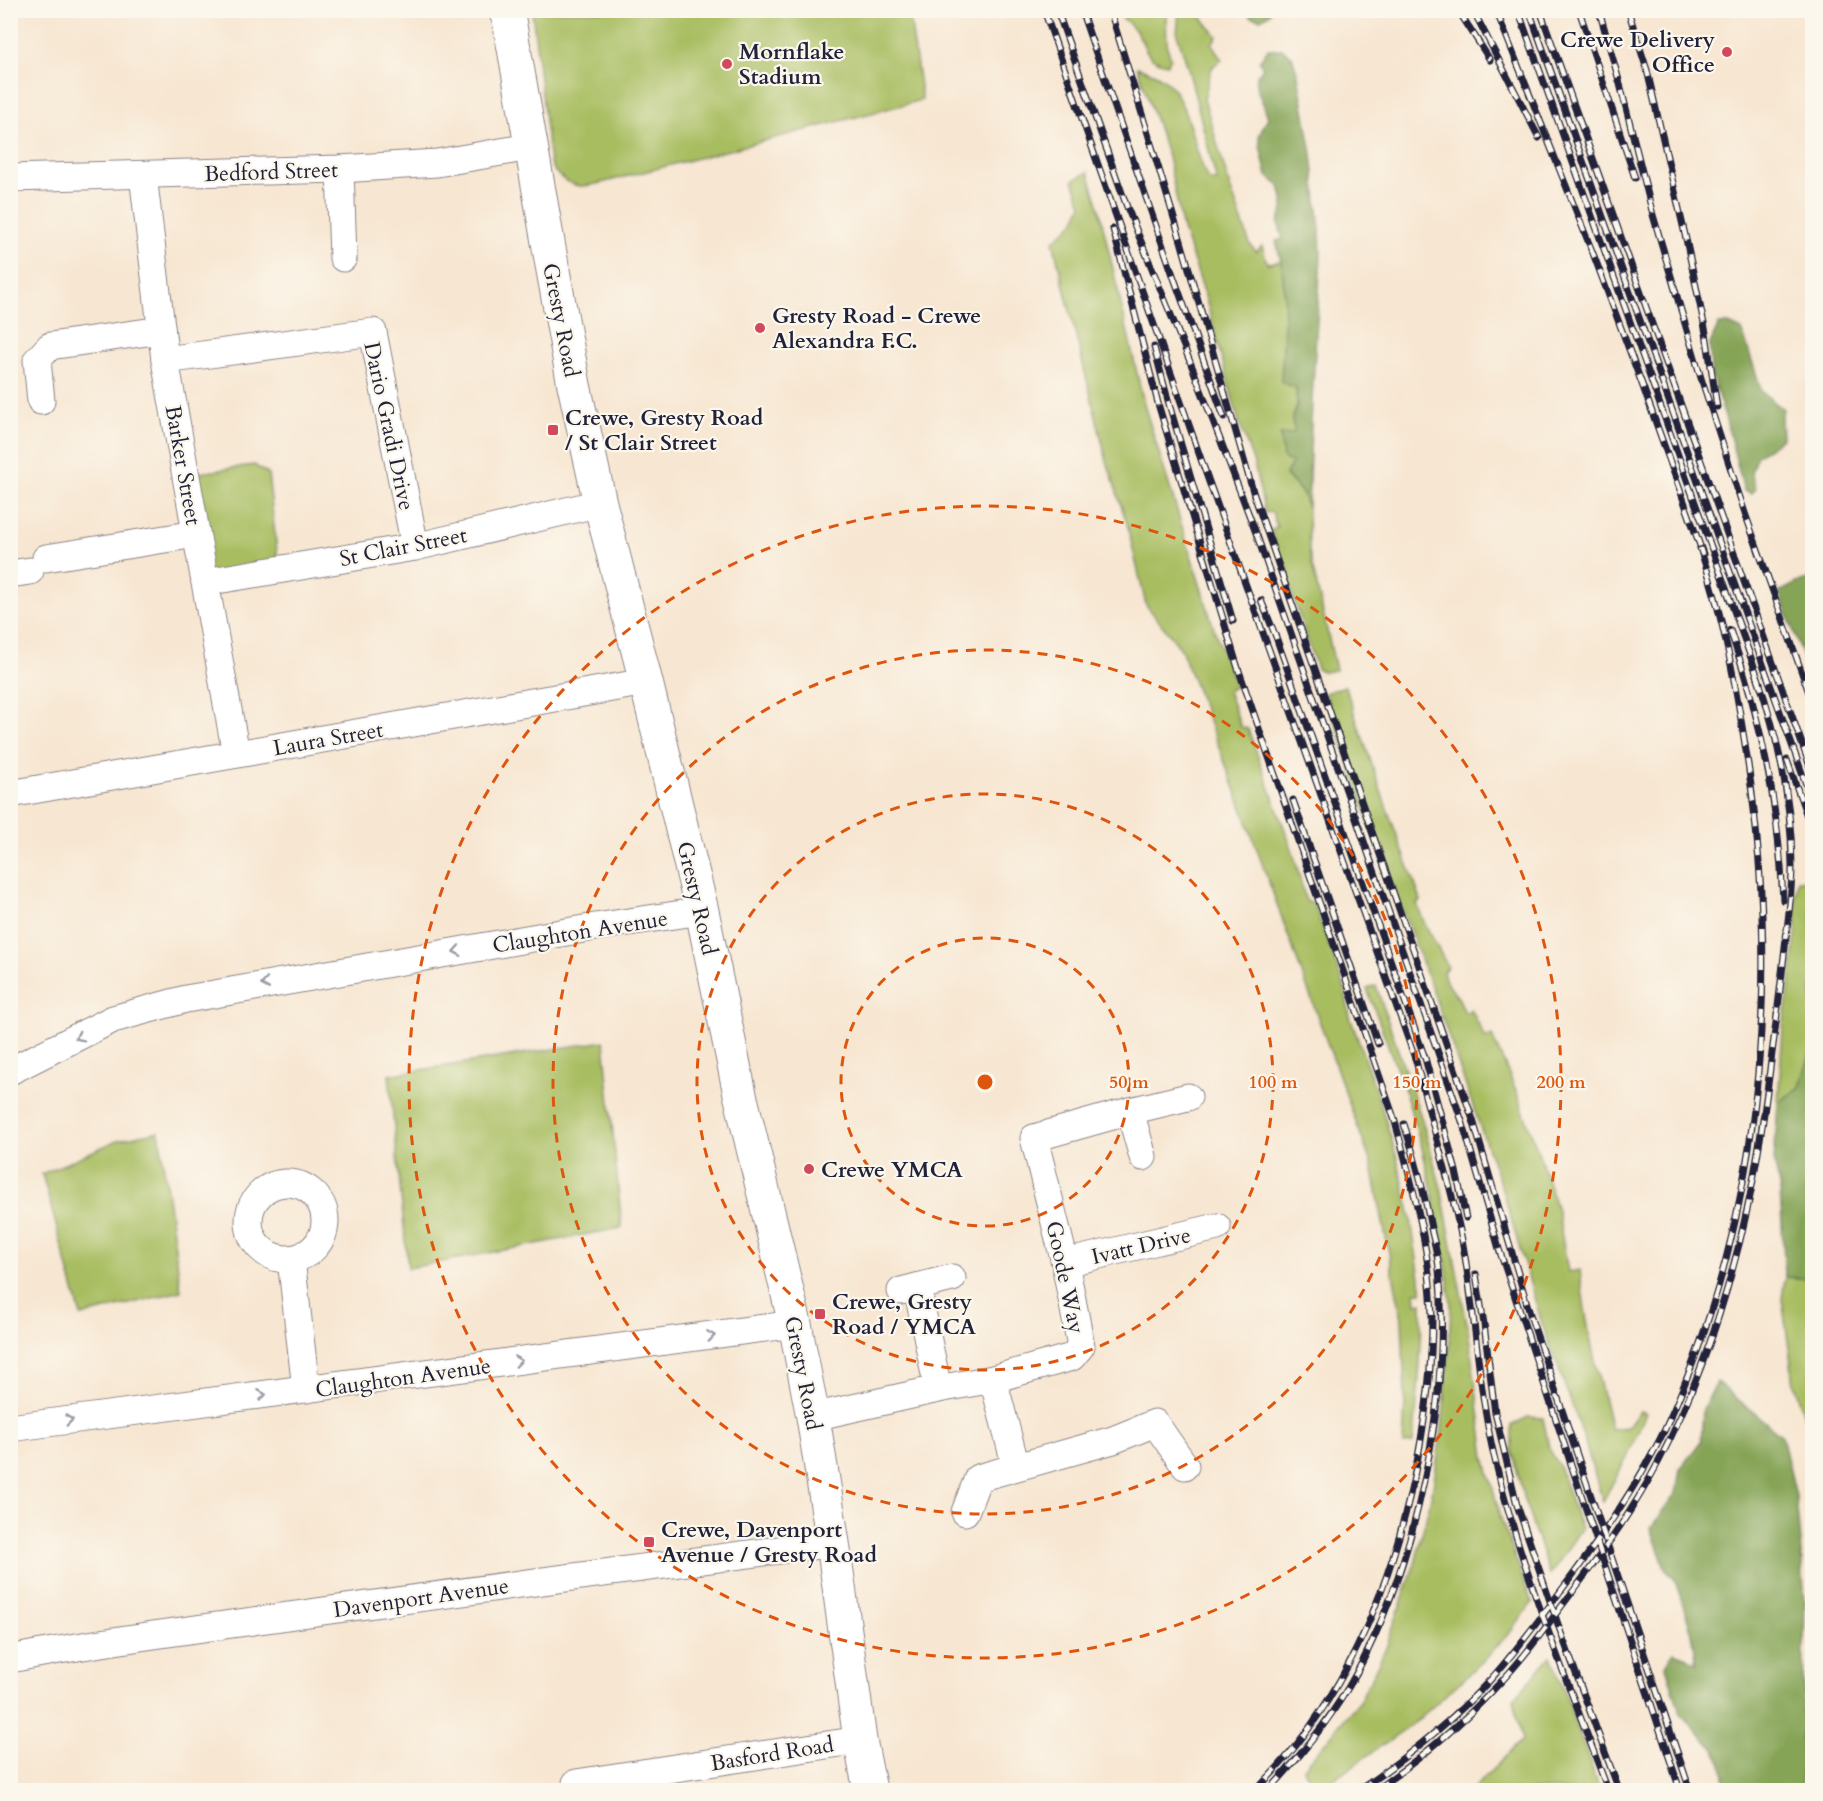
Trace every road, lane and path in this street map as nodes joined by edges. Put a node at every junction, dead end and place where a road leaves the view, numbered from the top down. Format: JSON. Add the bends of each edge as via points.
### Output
{"nodes":[{"id":1,"x":505,"y":10,"type":"edge"},
{"id":2,"x":530,"y":147,"type":"junction"},
{"id":3,"x":340,"y":169,"type":"junction"},
{"id":4,"x":143,"y":175,"type":"junction"},
{"id":5,"x":10,"y":178,"type":"edge"},
{"id":6,"x":343,"y":258,"type":"dead end"},
{"id":7,"x":161,"y":330,"type":"junction"},
{"id":8,"x":165,"y":360,"type":"junction"},
{"id":9,"x":41,"y":401,"type":"dead end"},
{"id":10,"x":600,"y":503,"type":"junction"},
{"id":11,"x":196,"y":534,"type":"junction"},
{"id":12,"x":415,"y":547,"type":"junction"},
{"id":13,"x":29,"y":568,"type":"edge"},
{"id":14,"x":205,"y":582,"type":"junction"},
{"id":15,"x":646,"y":682,"type":"junction"},
{"id":16,"x":236,"y":754,"type":"junction"},
{"id":17,"x":10,"y":794,"type":"edge"},
{"id":18,"x":702,"y":911,"type":"junction"},
{"id":19,"x":10,"y":1071,"type":"edge"},
{"id":20,"x":1188,"y":1097,"type":"dead end"},
{"id":21,"x":1130,"y":1111,"type":"junction"},
{"id":22,"x":1143,"y":1157,"type":"dead end"},
{"id":23,"x":1216,"y":1227,"type":"dead end"},
{"id":24,"x":291,"y":1259,"type":"dead end"},
{"id":25,"x":1065,"y":1263,"type":"junction"},
{"id":26,"x":952,"y":1278,"type":"dead end"},
{"id":27,"x":795,"y":1324,"type":"junction"},
{"id":28,"x":993,"y":1379,"type":"junction"},
{"id":29,"x":306,"y":1389,"type":"junction"},
{"id":30,"x":938,"y":1389,"type":"junction"},
{"id":31,"x":813,"y":1417,"type":"junction"},
{"id":32,"x":10,"y":1428,"type":"edge"},
{"id":33,"x":1185,"y":1466,"type":"dead end"},
{"id":34,"x":1016,"y":1467,"type":"junction"},
{"id":35,"x":965,"y":1512,"type":"dead end"},
{"id":36,"x":833,"y":1543,"type":"junction"},
{"id":37,"x":10,"y":1659,"type":"edge"},
{"id":38,"x":860,"y":1740,"type":"junction"},
{"id":39,"x":576,"y":1783,"type":"dead end"},
{"id":40,"x":870,"y":1791,"type":"edge"}],
"edges":[{"from":1,"to":2,"type":"main road","name":"Gresty Road"},
{"from":2,"to":3,"type":"street","name":"Bedford Street","via":[[437,164]]},
{"from":2,"to":10,"type":"main road","name":"Gresty Road"},
{"from":3,"to":4,"type":"street","name":"Bedford Street"},
{"from":3,"to":6,"type":"street"},
{"from":4,"to":5,"type":"street","name":"Bedford Street"},
{"from":4,"to":7,"type":"street","name":"Barker Street"},
{"from":7,"to":8,"type":"street","name":"Barker Street"},
{"from":7,"to":9,"type":"street","via":[[50,346],[37,360]]},
{"from":8,"to":11,"type":"street","name":"Barker Street"},
{"from":8,"to":12,"type":"street","name":"Dario Gradi Drive","via":[[373,332]]},
{"from":10,"to":12,"type":"street","name":"St Clair Street"},
{"from":10,"to":15,"type":"main road","name":"Gresty Road"},
{"from":11,"to":13,"type":"street"},
{"from":11,"to":14,"type":"street","name":"Barker Street"},
{"from":12,"to":14,"type":"street","name":"St Clair Street"},
{"from":14,"to":16,"type":"street","name":"Barker Street"},
{"from":15,"to":16,"type":"street","name":"Laura Street"},
{"from":15,"to":18,"type":"main road","name":"Gresty Road"},
{"from":16,"to":17,"type":"street","name":"Laura Street"},
{"from":18,"to":19,"type":"street","name":"Claughton Avenue","one_way":true,"via":[[186,999],[113,1019]]},
{"from":18,"to":27,"type":"main road","name":"Gresty Road","via":[[740,1094]]},
{"from":20,"to":21,"type":"street","name":"Goode Way"},
{"from":21,"to":22,"type":"street"},
{"from":21,"to":25,"type":"street","name":"Goode Way","via":[[1034,1138]]},
{"from":23,"to":25,"type":"street","name":"Ivatt Drive"},
{"from":24,"to":29,"type":"street"},
{"from":25,"to":28,"type":"street","name":"Goode Way","via":[[1081,1346],[1072,1357]]},
{"from":26,"to":30,"type":"street","via":[[909,1289]]},
{"from":29,"to":27,"type":"street","name":"Claughton Avenue","one_way":true},
{"from":27,"to":31,"type":"main road","name":"Gresty Road"},
{"from":28,"to":30,"type":"street","name":"Goode Way"},
{"from":28,"to":34,"type":"street"},
{"from":32,"to":29,"type":"street","name":"Claughton Avenue","one_way":true},
{"from":30,"to":31,"type":"street","name":"Goode Way"},
{"from":31,"to":36,"type":"main road","name":"Gresty Road"},
{"from":33,"to":34,"type":"street","via":[[1155,1423],[1113,1440]]},
{"from":34,"to":35,"type":"street","via":[[978,1478]]},
{"from":36,"to":37,"type":"street","name":"Davenport Avenue","via":[[480,1589],[69,1647]]},
{"from":36,"to":38,"type":"main road","name":"Gresty Road"},
{"from":38,"to":39,"type":"street","name":"Basford Road"},
{"from":38,"to":40,"type":"main road","name":"Gresty Road"}]}
